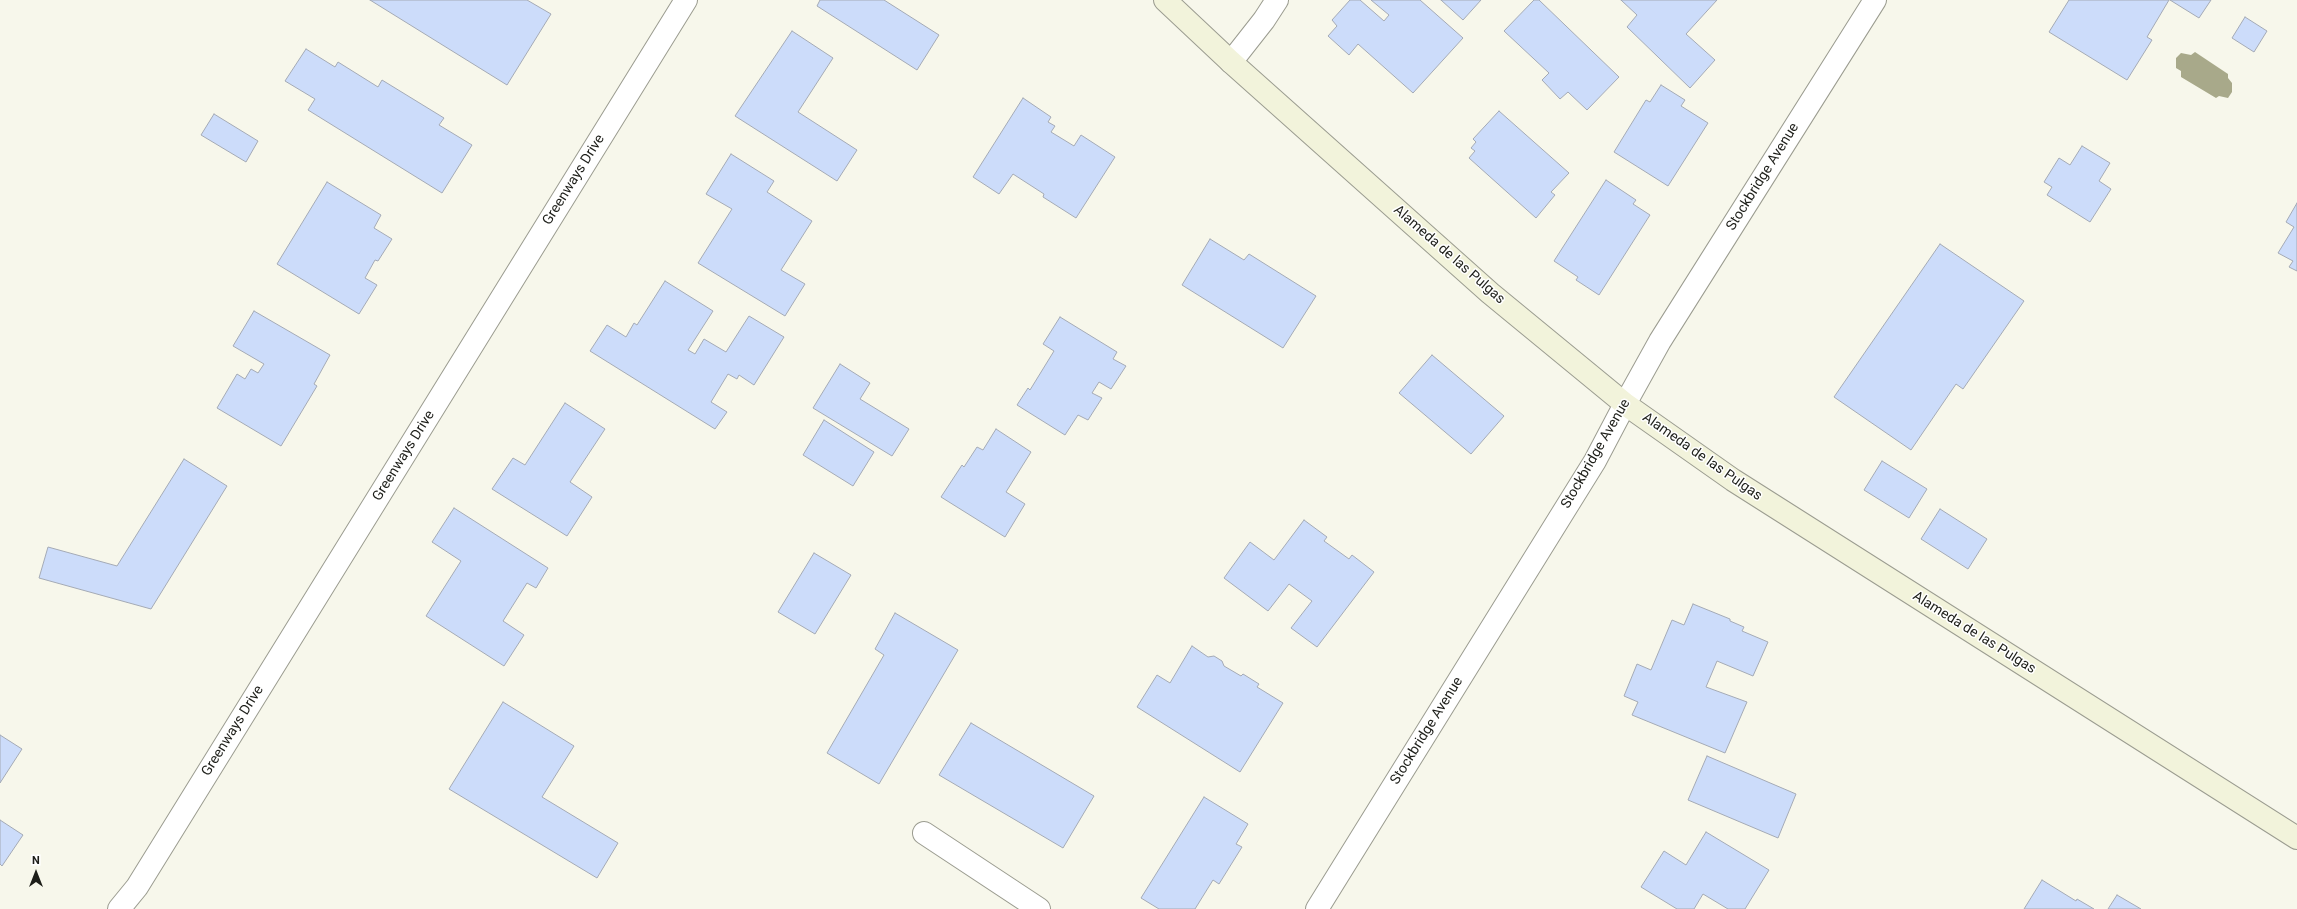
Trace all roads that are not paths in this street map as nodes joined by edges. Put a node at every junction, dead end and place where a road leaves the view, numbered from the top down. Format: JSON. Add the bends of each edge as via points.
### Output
{"nodes":[{"id":1,"x":686,"y":0,"type":"edge"},
{"id":2,"x":1165,"y":0,"type":"edge"},
{"id":3,"x":1277,"y":0,"type":"edge"},
{"id":4,"x":1875,"y":0,"type":"edge"},
{"id":5,"x":1231,"y":62,"type":"junction"},
{"id":6,"x":1625,"y":404,"type":"junction"},
{"id":7,"x":924,"y":833,"type":"dead end"},
{"id":8,"x":2297,"y":838,"type":"edge"},
{"id":9,"x":119,"y":909,"type":"edge"},
{"id":10,"x":1040,"y":909,"type":"edge"},
{"id":11,"x":1317,"y":909,"type":"edge"}],
"edges":[{"from":1,"to":9,"type":"street","name":"Greenways Drive","via":[[137,887]]},
{"from":2,"to":5,"type":"main road","name":"Alameda de las Pulgas"},
{"from":3,"to":5,"type":"street"},
{"from":4,"to":6,"type":"street","name":"Stockbridge Avenue","via":[[1660,341]]},
{"from":5,"to":6,"type":"main road","name":"Alameda de las Pulgas","via":[[1490,293]]},
{"from":6,"to":8,"type":"main road","name":"Alameda de las Pulgas","via":[[1733,480]]},
{"from":6,"to":11,"type":"street","name":"Stockbridge Avenue","via":[[1594,461]]},
{"from":7,"to":10,"type":"street"}]}
